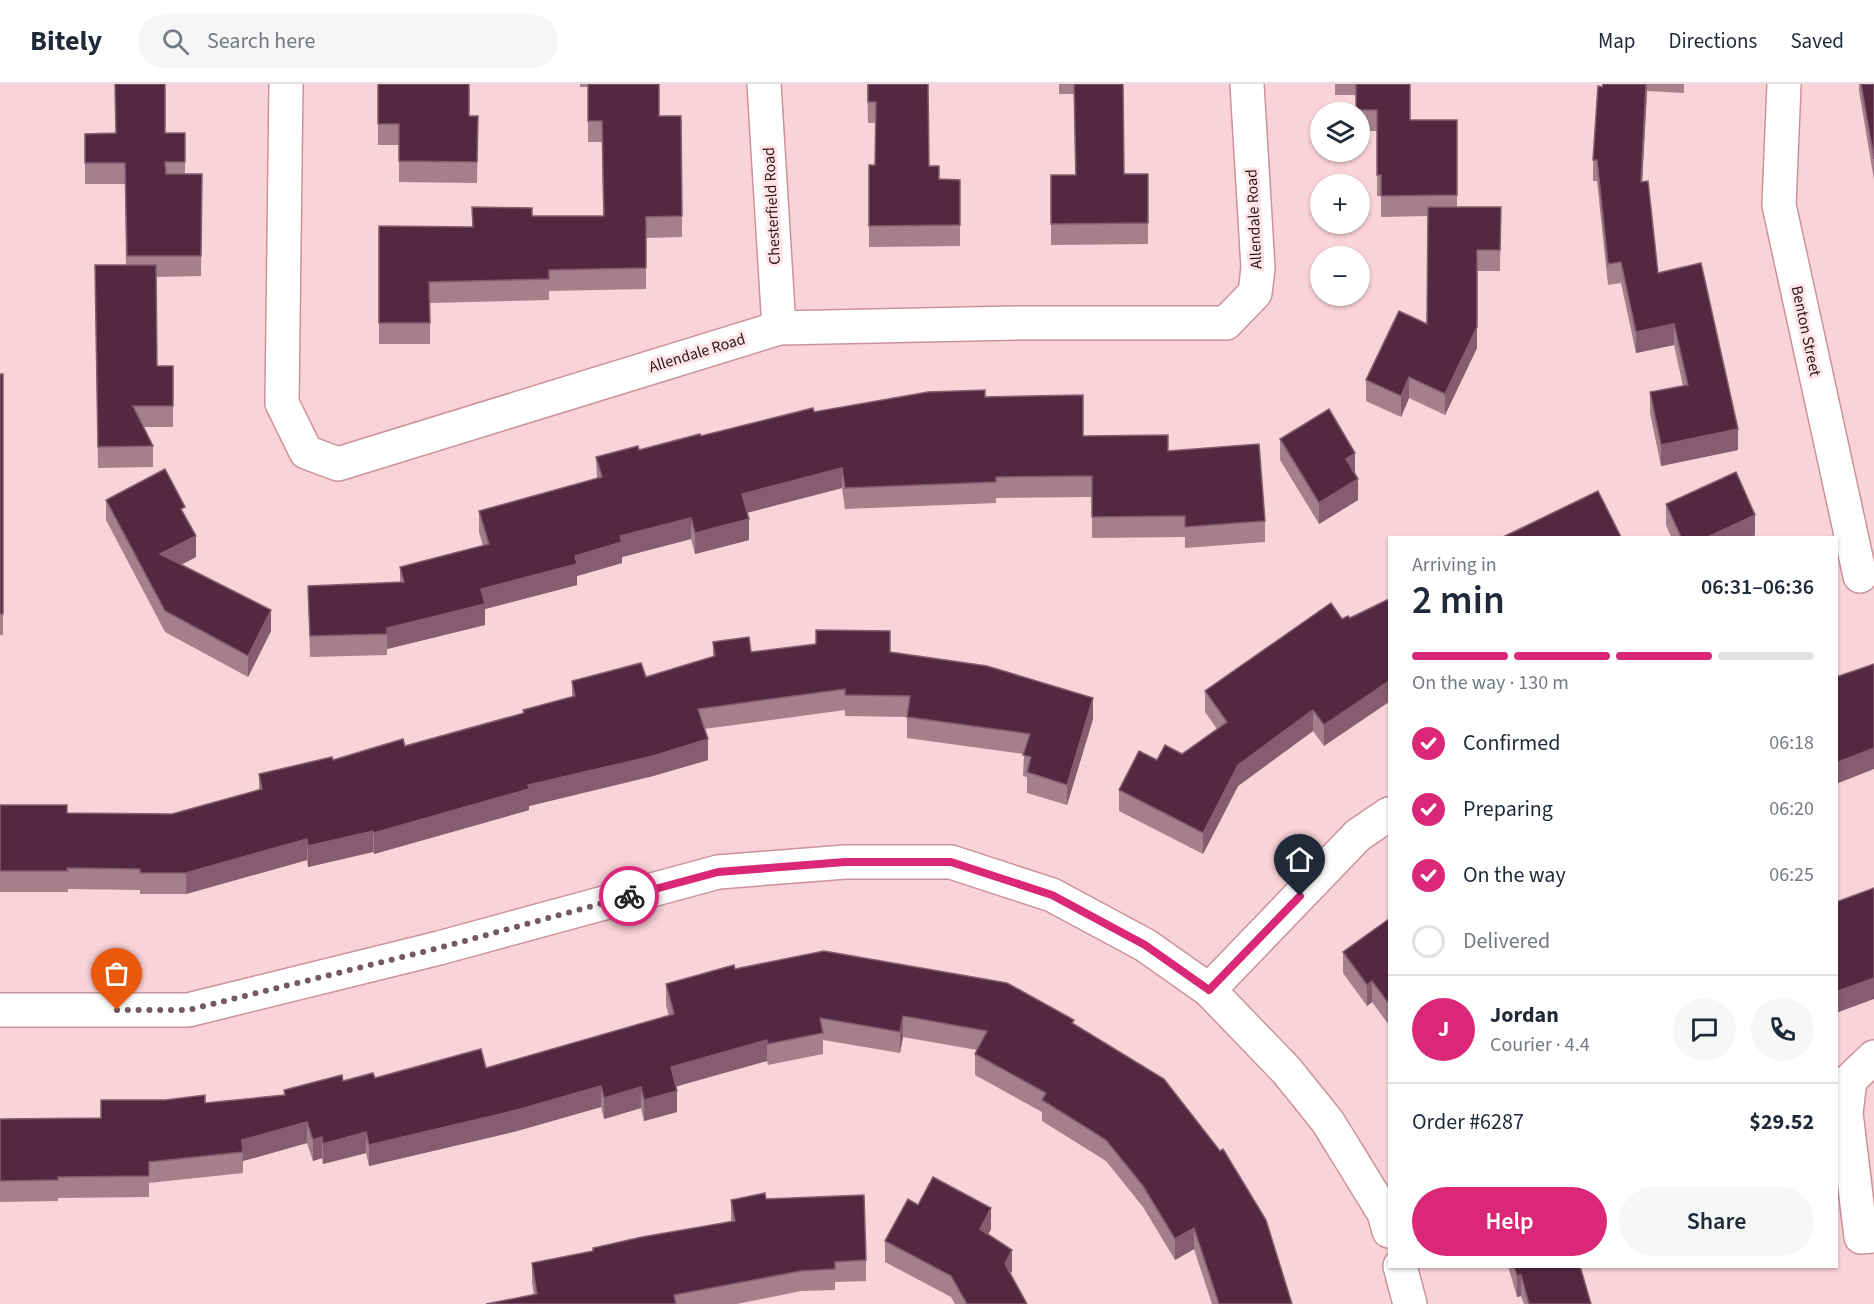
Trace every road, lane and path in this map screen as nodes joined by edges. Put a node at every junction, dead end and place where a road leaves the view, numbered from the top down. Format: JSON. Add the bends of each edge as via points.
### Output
{"nodes":[{"id":1,"x":286,"y":84,"type":"edge"},
{"id":2,"x":764,"y":84,"type":"edge"},
{"id":3,"x":1247,"y":84,"type":"edge"},
{"id":4,"x":1784,"y":84,"type":"edge"},
{"id":5,"x":779,"y":328,"type":"junction"},
{"id":6,"x":1857,"y":579,"type":"edge"},
{"id":7,"x":1388,"y":815,"type":"edge"},
{"id":8,"x":1209,"y":990,"type":"junction"},
{"id":9,"x":0,"y":1010,"type":"edge"},
{"id":10,"x":1874,"y":1057,"type":"edge"},
{"id":11,"x":1388,"y":1227,"type":"edge"},
{"id":12,"x":1874,"y":1236,"type":"edge"},
{"id":13,"x":1401,"y":1268,"type":"edge"},
{"id":14,"x":1410,"y":1304,"type":"edge"}],
"edges":[{"from":1,"to":5,"type":"street","name":"Allendale Road","via":[[282,403],[306,452],[338,464]]},
{"from":2,"to":5,"type":"street","name":"Chesterfield Road"},
{"from":3,"to":5,"type":"street","name":"Allendale Road","via":[[1258,268],[1255,293],[1226,323]]},
{"from":4,"to":6,"type":"street","name":"Benton Street","via":[[1779,205]]},
{"from":7,"to":8,"type":"street","via":[[1358,835]]},
{"from":8,"to":9,"type":"street","via":[[1145,945],[1052,895],[951,862],[845,862],[718,872],[439,948],[188,1010]]},
{"from":8,"to":11,"type":"street","via":[[1287,1071],[1328,1122],[1384,1213]]},
{"from":10,"to":12,"type":"street","via":[[1850,1080],[1846,1113],[1861,1237]]},
{"from":13,"to":14,"type":"street"}]}
